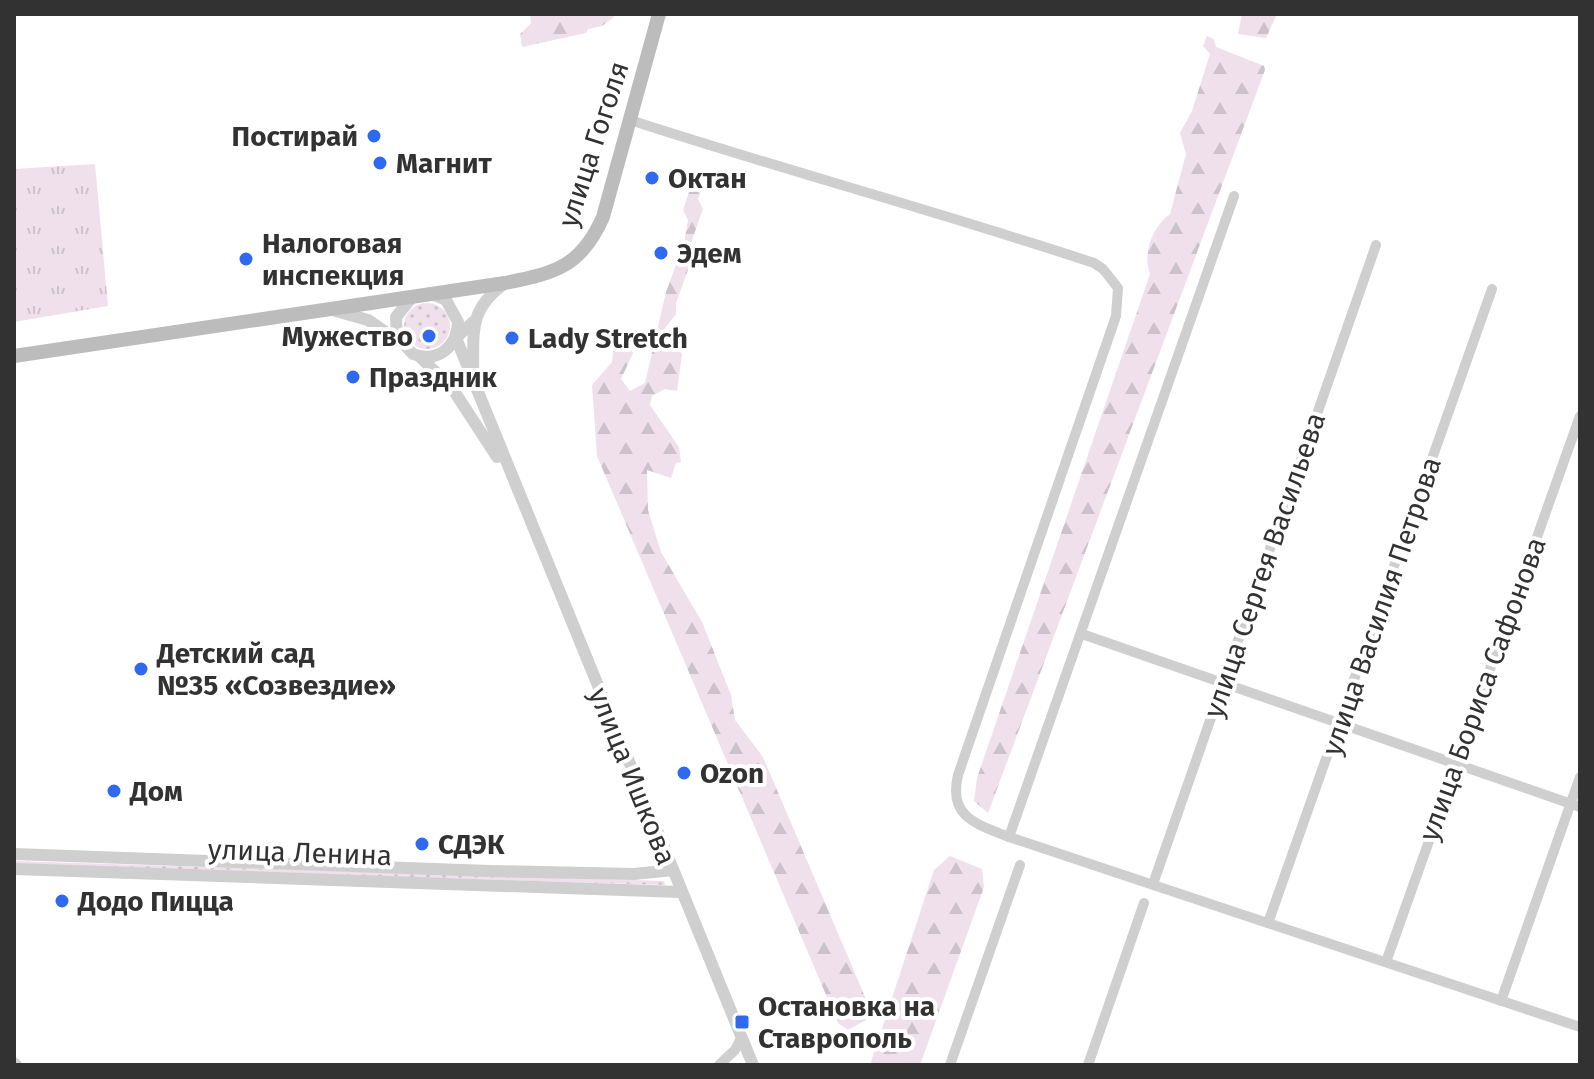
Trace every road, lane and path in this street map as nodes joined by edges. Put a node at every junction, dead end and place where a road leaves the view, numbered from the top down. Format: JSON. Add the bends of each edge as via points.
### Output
{"nodes":[{"id":1,"x":659,"y":14,"type":"edge"},
{"id":2,"x":630,"y":120,"type":"junction"},
{"id":3,"x":1234,"y":196,"type":"dead end"},
{"id":4,"x":1376,"y":245,"type":"dead end"},
{"id":5,"x":505,"y":283,"type":"junction"},
{"id":6,"x":1492,"y":289,"type":"dead end"},
{"id":7,"x":422,"y":293,"type":"junction"},
{"id":8,"x":321,"y":308,"type":"junction"},
{"id":9,"x":473,"y":322,"type":"junction"},
{"id":10,"x":456,"y":338,"type":"junction"},
{"id":11,"x":399,"y":342,"type":"junction"},
{"id":12,"x":14,"y":356,"type":"edge"},
{"id":13,"x":419,"y":356,"type":"junction"},
{"id":14,"x":473,"y":376,"type":"junction"},
{"id":15,"x":1580,"y":416,"type":"edge"},
{"id":16,"x":514,"y":486,"type":"junction"},
{"id":17,"x":1082,"y":634,"type":"junction"},
{"id":18,"x":1223,"y":681,"type":"junction"},
{"id":19,"x":1340,"y":724,"type":"junction"},
{"id":20,"x":1455,"y":763,"type":"junction"},
{"id":21,"x":1580,"y":777,"type":"edge"},
{"id":22,"x":1575,"y":805,"type":"edge"},
{"id":23,"x":1009,"y":837,"type":"junction"},
{"id":24,"x":14,"y":854,"type":"edge"},
{"id":25,"x":1020,"y":865,"type":"dead end"},
{"id":26,"x":14,"y":869,"type":"edge"},
{"id":27,"x":673,"y":870,"type":"junction"},
{"id":28,"x":1153,"y":884,"type":"junction"},
{"id":29,"x":680,"y":892,"type":"junction"},
{"id":30,"x":1144,"y":903,"type":"dead end"},
{"id":31,"x":1268,"y":923,"type":"junction"},
{"id":32,"x":1386,"y":962,"type":"junction"},
{"id":33,"x":1501,"y":1001,"type":"junction"},
{"id":34,"x":1580,"y":1027,"type":"edge"},
{"id":35,"x":741,"y":1038,"type":"junction"},
{"id":36,"x":719,"y":1065,"type":"edge"},
{"id":37,"x":753,"y":1065,"type":"edge"},
{"id":38,"x":950,"y":1065,"type":"edge"},
{"id":39,"x":1088,"y":1065,"type":"edge"}],
"edges":[{"from":1,"to":2,"type":"main road","name":"улица Гоголя"},
{"from":2,"to":5,"type":"main road","name":"улица Гоголя","via":[[603,217],[587,248],[556,271]]},
{"from":2,"to":23,"type":"street","via":[[805,176],[934,210],[1094,263],[1113,278],[1118,288],[1116,316],[954,791],[969,820]]},
{"from":3,"to":17,"type":"street"},
{"from":4,"to":18,"type":"street","name":"улица Сергея Васильева"},
{"from":5,"to":7,"type":"main road","name":"улица Гоголя"},
{"from":5,"to":9,"type":"street"},
{"from":6,"to":19,"type":"street","name":"улица Василия Петрова"},
{"from":7,"to":8,"type":"main road"},
{"from":7,"to":10,"type":"street","via":[[453,308]]},
{"from":7,"to":11,"type":"street","via":[[396,317]]},
{"from":8,"to":11,"type":"street","via":[[368,320]]},
{"from":8,"to":12,"type":"main road"},
{"from":9,"to":10,"type":"street"},
{"from":9,"to":14,"type":"street"},
{"from":10,"to":13,"type":"street","via":[[436,356]]},
{"from":10,"to":14,"type":"street","name":"улица Ишкова"},
{"from":11,"to":13,"type":"street"},
{"from":13,"to":16,"type":"street","name":"улица Ишкова","via":[[460,400]]},
{"from":14,"to":16,"type":"street","name":"улица Ишкова"},
{"from":15,"to":20,"type":"street","name":"улица Бориса Сафонова"},
{"from":16,"to":27,"type":"street","name":"улица Ишкова"},
{"from":17,"to":18,"type":"street"},
{"from":17,"to":23,"type":"street"},
{"from":18,"to":19,"type":"street"},
{"from":18,"to":28,"type":"street","name":"улица Сергея Васильева"},
{"from":19,"to":20,"type":"street"},
{"from":19,"to":31,"type":"street","name":"улица Василия Петрова"},
{"from":20,"to":22,"type":"street"},
{"from":20,"to":32,"type":"street","name":"улица Бориса Сафонова"},
{"from":21,"to":22,"type":"street"},
{"from":22,"to":33,"type":"street"},
{"from":23,"to":28,"type":"street"},
{"from":24,"to":27,"type":"street","name":"улица Ленина","via":[[504,872]]},
{"from":25,"to":38,"type":"street"},
{"from":26,"to":29,"type":"street","name":"улица Ленина"},
{"from":27,"to":29,"type":"street","name":"улица Ишкова"},
{"from":28,"to":31,"type":"street"},
{"from":29,"to":35,"type":"street","name":"улица Ишкова"},
{"from":30,"to":39,"type":"street"},
{"from":31,"to":32,"type":"street"},
{"from":32,"to":33,"type":"street"},
{"from":33,"to":34,"type":"street"},
{"from":35,"to":36,"type":"street"},
{"from":35,"to":37,"type":"street","name":"улица Ишкова"}]}
